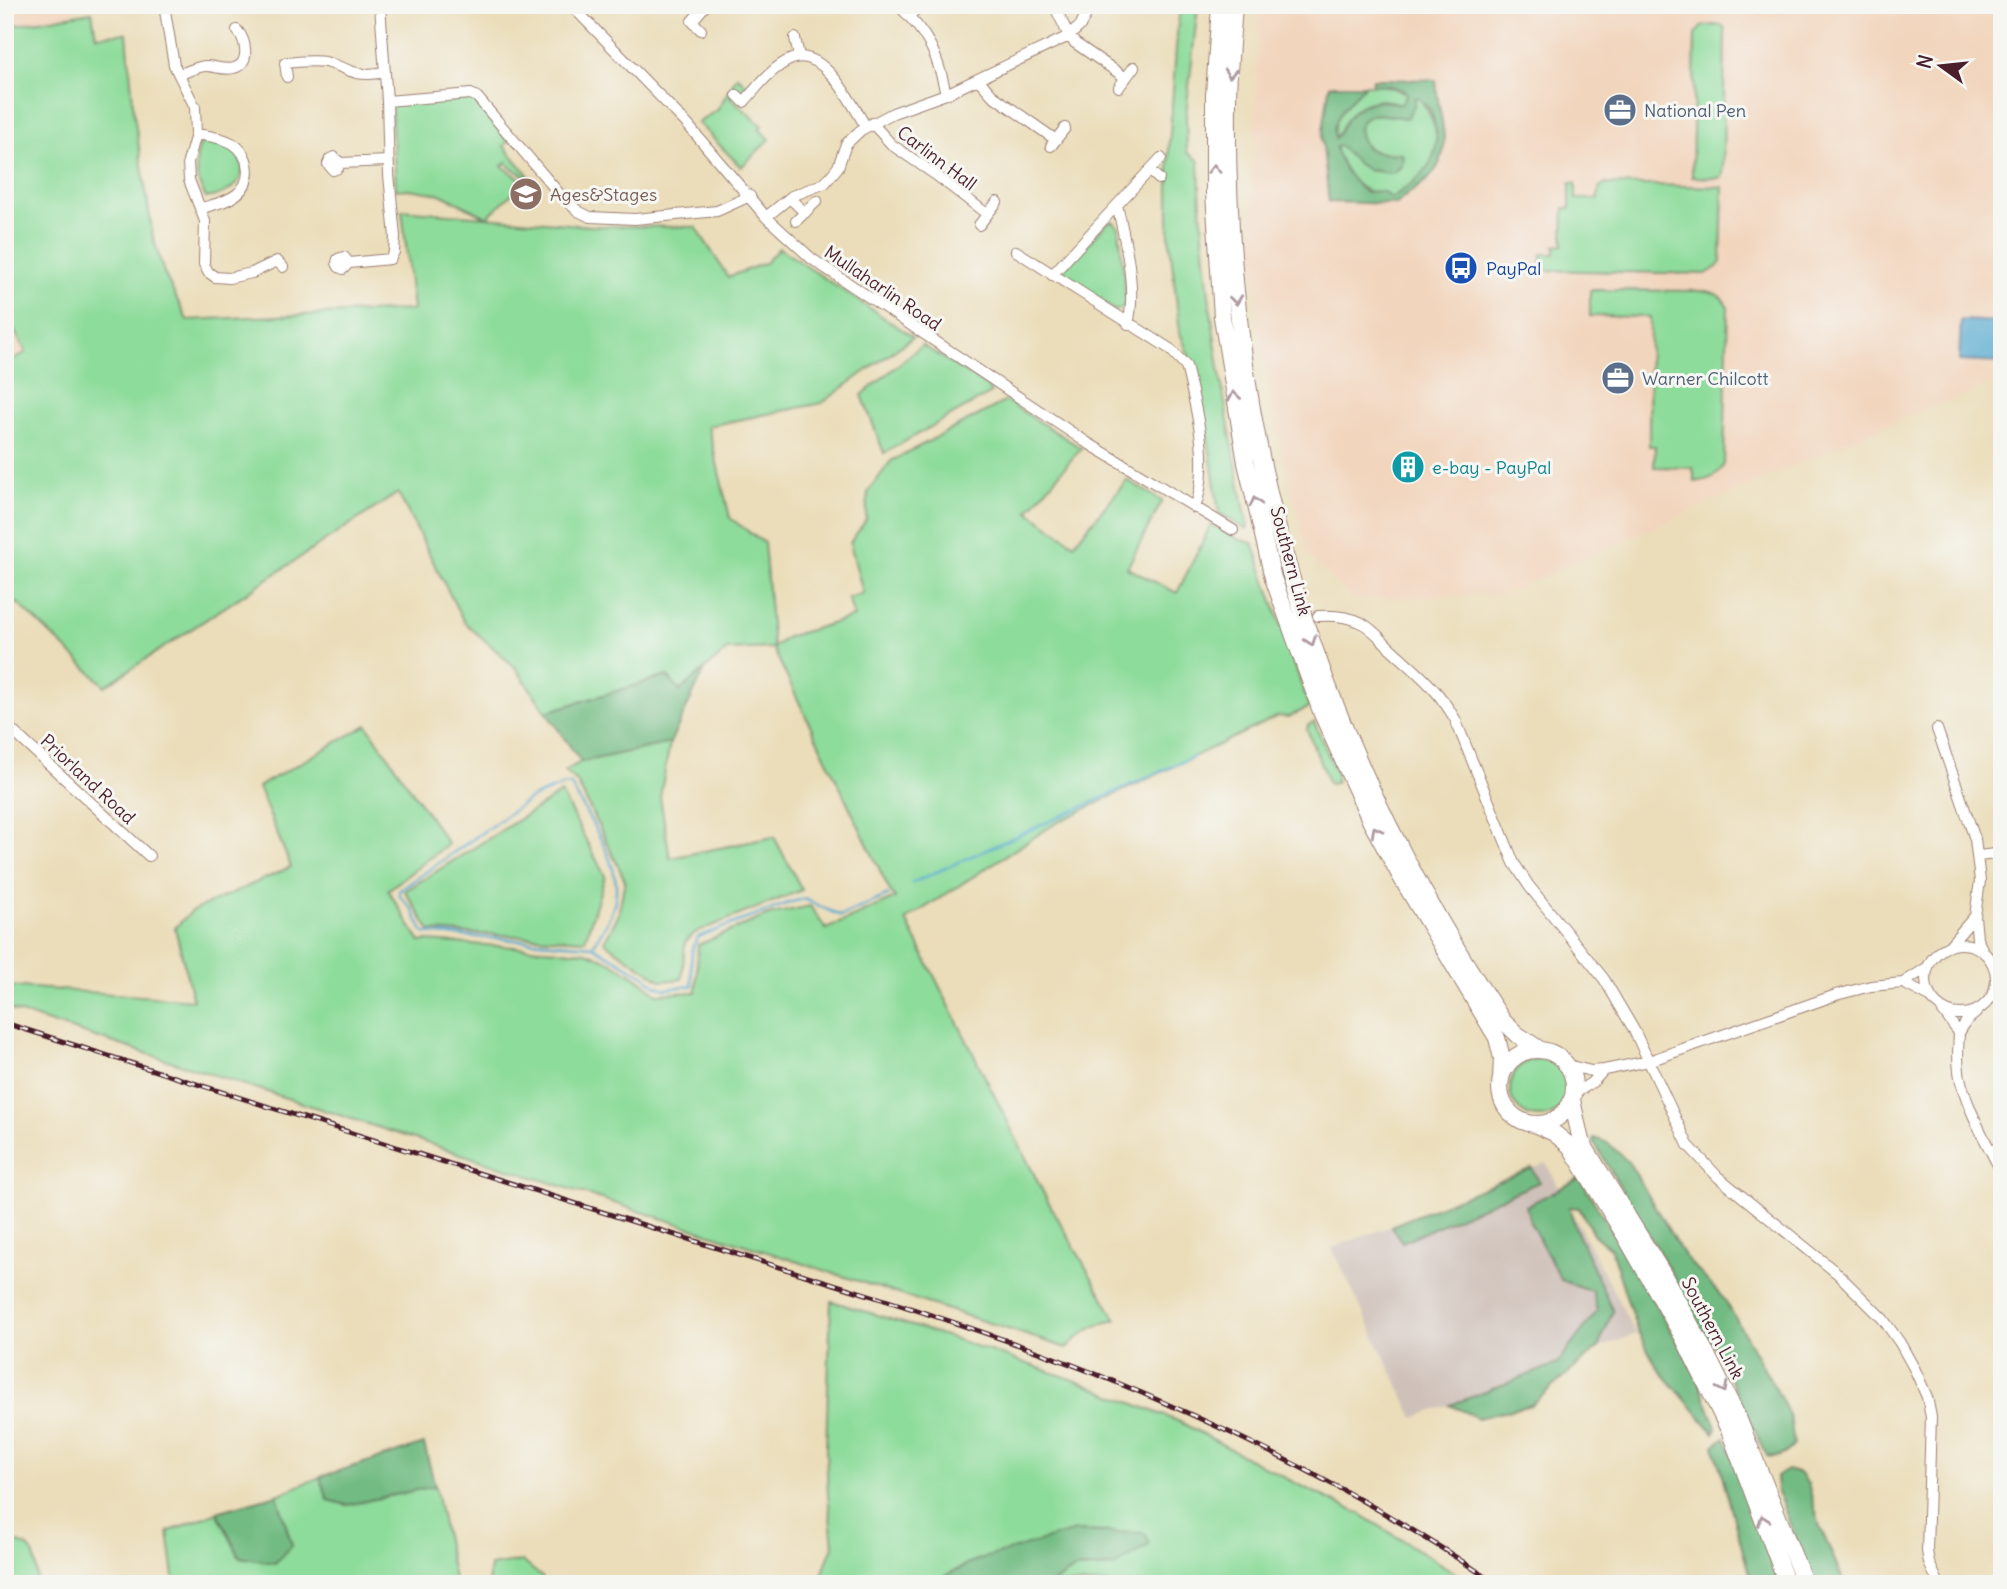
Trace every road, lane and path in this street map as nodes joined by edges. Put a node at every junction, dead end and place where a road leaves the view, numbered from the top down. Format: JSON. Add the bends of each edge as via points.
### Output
{"nodes":[{"id":1,"x":164,"y":5,"type":"edge"},
{"id":2,"x":380,"y":5,"type":"edge"},
{"id":3,"x":571,"y":5,"type":"edge"},
{"id":4,"x":706,"y":5,"type":"edge"},
{"id":5,"x":898,"y":5,"type":"edge"},
{"id":6,"x":922,"y":5,"type":"edge"},
{"id":7,"x":1054,"y":5,"type":"edge"},
{"id":8,"x":1091,"y":5,"type":"edge"},
{"id":9,"x":1220,"y":5,"type":"edge"},
{"id":10,"x":1234,"y":5,"type":"edge"},
{"id":11,"x":908,"y":16,"type":"junction"},
{"id":12,"x":237,"y":30,"type":"dead end"},
{"id":13,"x":701,"y":30,"type":"dead end"},
{"id":14,"x":1069,"y":36,"type":"junction"},
{"id":15,"x":795,"y":38,"type":"dead end"},
{"id":16,"x":799,"y":57,"type":"junction"},
{"id":17,"x":1134,"y":67,"type":"dead end"},
{"id":18,"x":384,"y":72,"type":"junction"},
{"id":19,"x":179,"y":75,"type":"junction"},
{"id":20,"x":287,"y":77,"type":"dead end"},
{"id":21,"x":978,"y":79,"type":"junction"},
{"id":22,"x":946,"y":94,"type":"junction"},
{"id":23,"x":737,"y":95,"type":"dead end"},
{"id":24,"x":387,"y":101,"type":"junction"},
{"id":25,"x":869,"y":125,"type":"junction"},
{"id":26,"x":1065,"y":128,"type":"dead end"},
{"id":27,"x":196,"y":134,"type":"junction"},
{"id":28,"x":1161,"y":158,"type":"dead end"},
{"id":29,"x":388,"y":161,"type":"junction"},
{"id":30,"x":340,"y":163,"type":"dead end"},
{"id":31,"x":1150,"y":171,"type":"junction"},
{"id":32,"x":1159,"y":179,"type":"dead end"},
{"id":33,"x":750,"y":196,"type":"junction"},
{"id":34,"x":790,"y":198,"type":"junction"},
{"id":35,"x":817,"y":201,"type":"dead end"},
{"id":36,"x":997,"y":202,"type":"dead end"},
{"id":37,"x":1117,"y":205,"type":"junction"},
{"id":38,"x":202,"y":208,"type":"junction"},
{"id":39,"x":805,"y":213,"type":"junction"},
{"id":40,"x":987,"y":215,"type":"junction"},
{"id":41,"x":766,"y":217,"type":"junction"},
{"id":42,"x":796,"y":221,"type":"dead end"},
{"id":43,"x":979,"y":225,"type":"dead end"},
{"id":44,"x":1016,"y":251,"type":"dead end"},
{"id":45,"x":349,"y":263,"type":"dead end"},
{"id":46,"x":283,"y":267,"type":"dead end"},
{"id":47,"x":1052,"y":275,"type":"junction"},
{"id":48,"x":1128,"y":324,"type":"junction"},
{"id":49,"x":1195,"y":508,"type":"junction"},
{"id":50,"x":1233,"y":530,"type":"dead end"},
{"id":51,"x":1318,"y":616,"type":"dead end"},
{"id":52,"x":5,"y":724,"type":"edge"},
{"id":53,"x":1937,"y":729,"type":"dead end"},
{"id":54,"x":2002,"y":853,"type":"edge"},
{"id":55,"x":149,"y":856,"type":"dead end"},
{"id":56,"x":1979,"y":856,"type":"junction"},
{"id":57,"x":1975,"y":916,"type":"junction"},
{"id":58,"x":1950,"y":946,"type":"junction"},
{"id":59,"x":1985,"y":954,"type":"junction"},
{"id":60,"x":1928,"y":967,"type":"junction"},
{"id":61,"x":1903,"y":983,"type":"junction"},
{"id":62,"x":1931,"y":998,"type":"junction"},
{"id":63,"x":1939,"y":1006,"type":"junction"},
{"id":64,"x":1982,"y":1008,"type":"junction"},
{"id":65,"x":1959,"y":1033,"type":"junction"},
{"id":66,"x":1539,"y":1049,"type":"junction"},
{"id":67,"x":1649,"y":1061,"type":"junction"},
{"id":68,"x":1567,"y":1065,"type":"junction"},
{"id":69,"x":1604,"y":1070,"type":"junction"},
{"id":70,"x":1501,"y":1080,"type":"junction"},
{"id":71,"x":1573,"y":1097,"type":"junction"},
{"id":72,"x":1534,"y":1124,"type":"junction"},
{"id":73,"x":2002,"y":1173,"type":"edge"},
{"id":74,"x":1787,"y":1584,"type":"edge"},
{"id":75,"x":1805,"y":1584,"type":"edge"},
{"id":76,"x":1939,"y":1584,"type":"edge"}],
"edges":[{"from":1,"to":19,"type":"street"},
{"from":2,"to":18,"type":"street"},
{"from":3,"to":33,"type":"street","name":"Mullaharlin Road"},
{"from":4,"to":13,"type":"street","via":[[692,20]]},
{"from":5,"to":11,"type":"street"},
{"from":6,"to":11,"type":"street"},
{"from":7,"to":14,"type":"street"},
{"from":8,"to":14,"type":"street","name":"Carlinn Hall"},
{"from":70,"to":9,"type":"main road","name":"Southern Link","one_way":true,"via":[[1497,1038],[1371,822],[1322,714],[1273,578],[1246,463],[1222,317],[1214,194]]},
{"from":10,"to":66,"type":"main road","name":"Southern Link","one_way":true,"via":[[1228,100],[1234,282],[1250,406],[1281,546],[1334,703],[1402,852],[1503,1021]]},
{"from":11,"to":22,"type":"street","via":[[937,57]]},
{"from":12,"to":19,"type":"street","via":[[245,55],[238,66],[204,66]]},
{"from":14,"to":17,"type":"street","via":[[1123,82]]},
{"from":14,"to":21,"type":"street","name":"Carlinn Hall"},
{"from":15,"to":16,"type":"street"},
{"from":16,"to":23,"type":"street","via":[[780,66],[744,102]]},
{"from":16,"to":25,"type":"street","name":"Carlinn Hall","via":[[818,63],[836,79]]},
{"from":18,"to":20,"type":"street","via":[[359,75],[321,61],[300,62],[285,63]]},
{"from":18,"to":24,"type":"street"},
{"from":19,"to":27,"type":"street","via":[[195,107]]},
{"from":21,"to":22,"type":"street","name":"Carlinn Hall"},
{"from":21,"to":26,"type":"street","via":[[1053,143]]},
{"from":22,"to":25,"type":"street","name":"Carlinn Hall"},
{"from":24,"to":29,"type":"street"},
{"from":24,"to":33,"type":"street","via":[[477,97],[563,198],[590,217],[635,219],[717,211]]},
{"from":25,"to":34,"type":"street","name":"Carlinn Hall","via":[[846,144],[838,167],[825,183]]},
{"from":25,"to":40,"type":"street","name":"Carlinn Hall"},
{"from":27,"to":38,"type":"street","via":[[188,162],[189,180]]},
{"from":27,"to":38,"type":"street","via":[[235,145],[248,166],[239,193]]},
{"from":28,"to":31,"type":"street"},
{"from":29,"to":30,"type":"street"},
{"from":29,"to":45,"type":"street","via":[[394,253],[382,261]]},
{"from":31,"to":32,"type":"street"},
{"from":31,"to":37,"type":"street"},
{"from":33,"to":41,"type":"street","name":"Mullaharlin Road"},
{"from":34,"to":39,"type":"street"},
{"from":34,"to":41,"type":"street","name":"Carlinn Hall"},
{"from":35,"to":39,"type":"street"},
{"from":36,"to":40,"type":"street"},
{"from":37,"to":47,"type":"street"},
{"from":37,"to":48,"type":"street","via":[[1128,266]]},
{"from":38,"to":46,"type":"street","via":[[208,272],[229,278],[277,261]]},
{"from":39,"to":42,"type":"street"},
{"from":40,"to":43,"type":"street"},
{"from":41,"to":49,"type":"street","name":"Mullaharlin Road","via":[[813,259],[854,287],[1086,442]]},
{"from":44,"to":47,"type":"street"},
{"from":47,"to":48,"type":"street"},
{"from":48,"to":49,"type":"street","via":[[1170,349],[1186,366],[1199,425],[1203,479]]},
{"from":49,"to":50,"type":"street","name":"Mullaharlin Road"},
{"from":51,"to":67,"type":"street","via":[[1361,622],[1444,699],[1514,863],[1604,979]]},
{"from":52,"to":55,"type":"street","name":"Priorland Road"},
{"from":53,"to":56,"type":"street"},
{"from":54,"to":56,"type":"street"},
{"from":56,"to":57,"type":"street"},
{"from":57,"to":58,"type":"street"},
{"from":57,"to":59,"type":"street","via":[[1977,939]]},
{"from":58,"to":59,"type":"street","via":[[1969,945]]},
{"from":58,"to":60,"type":"street"},
{"from":59,"to":64,"type":"street","via":[[1996,977],[1992,996]]},
{"from":60,"to":61,"type":"street"},
{"from":60,"to":62,"type":"street"},
{"from":61,"to":62,"type":"street"},
{"from":61,"to":67,"type":"street","via":[[1836,995]]},
{"from":62,"to":63,"type":"street"},
{"from":63,"to":64,"type":"street","via":[[1960,1014]]},
{"from":63,"to":65,"type":"street"},
{"from":64,"to":65,"type":"street"},
{"from":65,"to":73,"type":"street","via":[[1961,1081]]},
{"from":66,"to":68,"type":"main road","via":[[1555,1054]]},
{"from":66,"to":70,"type":"main road","via":[[1510,1061]]},
{"from":67,"to":69,"type":"street"},
{"from":67,"to":76,"type":"street","via":[[1676,1123],[1701,1161],[1853,1288],[1883,1319],[1910,1361],[1927,1396],[1931,1417],[1927,1551]]},
{"from":68,"to":69,"type":"street"},
{"from":68,"to":71,"type":"main road","via":[[1574,1083]]},
{"from":69,"to":71,"type":"street"},
{"from":70,"to":72,"type":"main road","via":[[1507,1109]]},
{"from":71,"to":72,"type":"main road","via":[[1557,1118]]},
{"from":71,"to":75,"type":"main road","name":"Southern Link","one_way":true,"via":[[1581,1141],[1706,1353],[1739,1420]]},
{"from":74,"to":72,"type":"main road","name":"Southern Link","one_way":true,"via":[[1729,1430],[1658,1292],[1570,1146]]}]}
